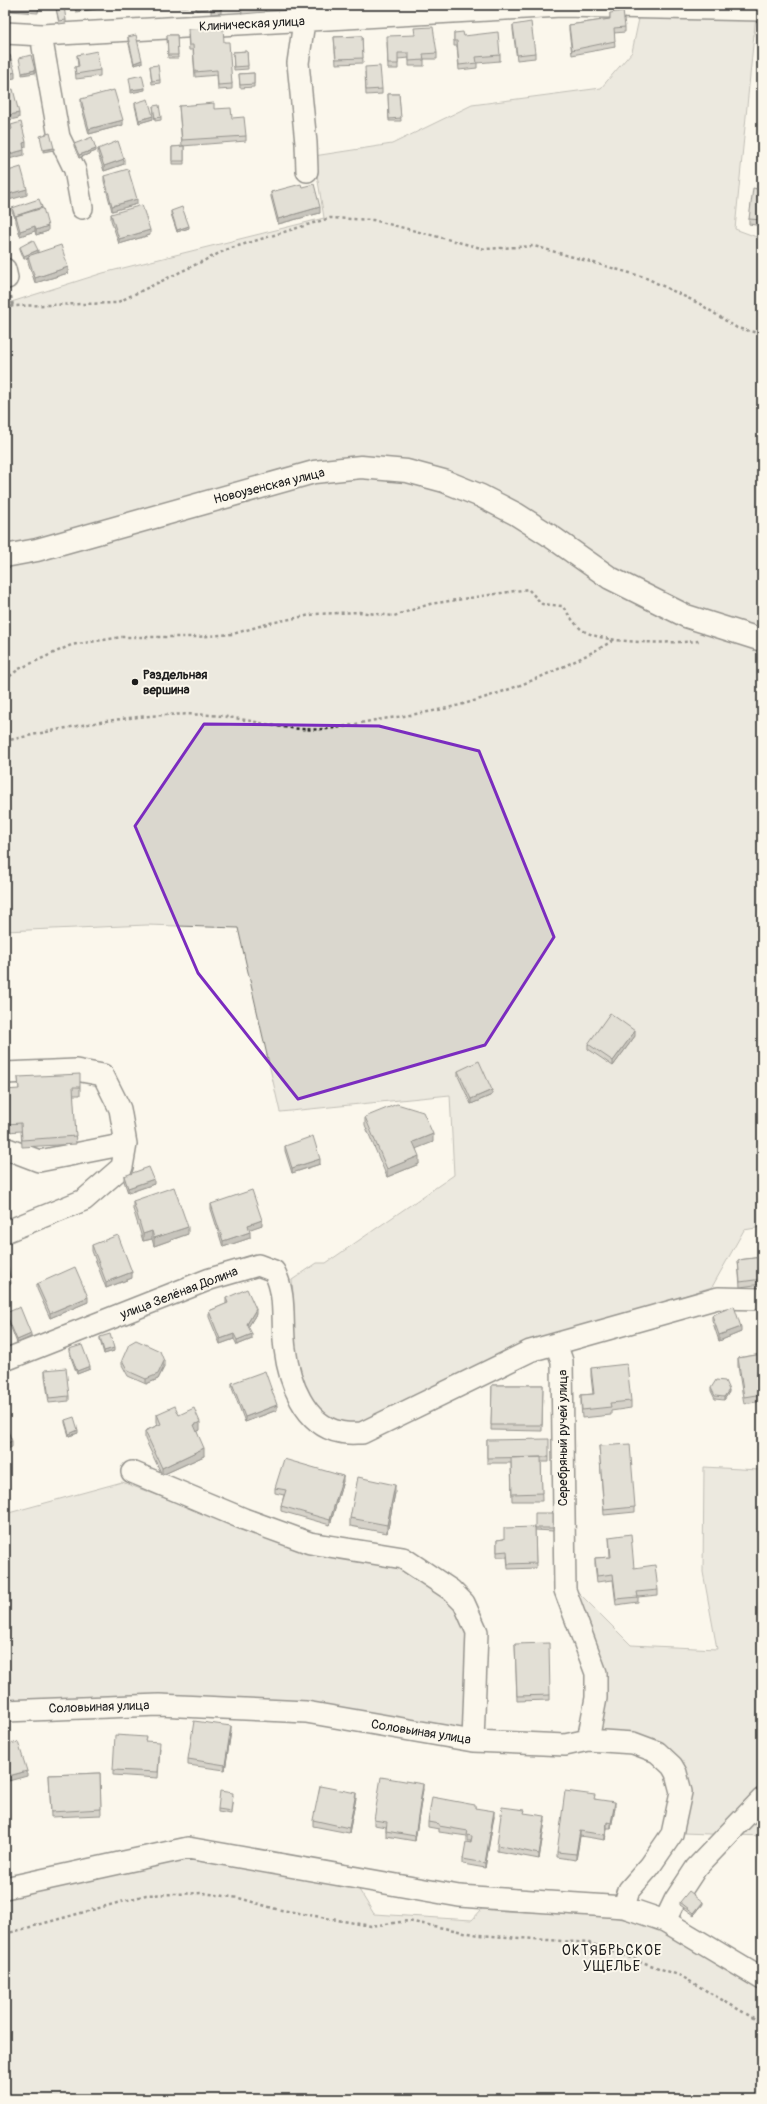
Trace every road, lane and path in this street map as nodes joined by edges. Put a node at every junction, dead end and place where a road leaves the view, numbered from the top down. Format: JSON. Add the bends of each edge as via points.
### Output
{"nodes":[{"id":1,"x":762,"y":10,"type":"edge"},
{"id":2,"x":304,"y":22,"type":"junction"},
{"id":3,"x":5,"y":33,"type":"edge"},
{"id":4,"x":42,"y":35,"type":"junction"},
{"id":5,"x":307,"y":171,"type":"dead end"},
{"id":6,"x":82,"y":208,"type":"dead end"},
{"id":7,"x":5,"y":308,"type":"edge"},
{"id":8,"x":762,"y":334,"type":"edge"},
{"id":9,"x":5,"y":556,"type":"edge"},
{"id":10,"x":614,"y":640,"type":"junction"},
{"id":11,"x":762,"y":640,"type":"edge"},
{"id":12,"x":703,"y":641,"type":"dead end"},
{"id":13,"x":5,"y":680,"type":"edge"},
{"id":14,"x":5,"y":740,"type":"edge"},
{"id":15,"x":5,"y":1072,"type":"edge"},
{"id":16,"x":126,"y":1144,"type":"junction"},
{"id":17,"x":5,"y":1148,"type":"edge"},
{"id":18,"x":5,"y":1232,"type":"edge"},
{"id":19,"x":762,"y":1299,"type":"edge"},
{"id":20,"x":556,"y":1344,"type":"junction"},
{"id":21,"x":5,"y":1360,"type":"edge"},
{"id":22,"x":132,"y":1472,"type":"dead end"},
{"id":23,"x":5,"y":1711,"type":"edge"},
{"id":24,"x":588,"y":1740,"type":"junction"},
{"id":25,"x":473,"y":1741,"type":"junction"},
{"id":26,"x":762,"y":1799,"type":"edge"},
{"id":27,"x":5,"y":1888,"type":"edge"},
{"id":28,"x":624,"y":1907,"type":"junction"},
{"id":29,"x":665,"y":1920,"type":"junction"},
{"id":30,"x":5,"y":1934,"type":"edge"},
{"id":31,"x":762,"y":1979,"type":"edge"},
{"id":32,"x":762,"y":2023,"type":"edge"}],
"edges":[{"from":1,"to":2,"type":"street","name":"Клиническая улица","via":[[561,6]]},
{"from":2,"to":4,"type":"street","name":"Клиническая улица"},
{"from":2,"to":5,"type":"street","via":[[298,63]]},
{"from":3,"to":4,"type":"street","name":"Клиническая улица"},
{"from":4,"to":6,"type":"street","via":[[42,47],[60,136],[75,170]]},
{"from":7,"to":8,"type":"path","via":[[116,302],[228,249],[330,218],[373,220],[485,249],[534,246],[644,276],[700,304],[737,328]]},
{"from":9,"to":11,"type":"main road","name":"Новоузенская улица","via":[[37,550],[314,472],[361,467],[407,471],[444,481],[516,514],[610,578],[686,616]]},
{"from":10,"to":12,"type":"path","via":[[672,643]]},
{"from":10,"to":13,"type":"path","via":[[584,631],[562,606],[542,604],[528,589],[430,604],[394,616],[359,612],[316,614],[270,623],[233,634],[197,637],[122,637],[71,645],[19,669]]},
{"from":10,"to":14,"type":"path","via":[[588,656],[544,676],[460,705],[390,718],[323,729],[280,727],[211,715],[150,716]]},
{"from":15,"to":16,"type":"street","via":[[76,1070],[103,1075],[120,1109]]},
{"from":16,"to":17,"type":"street","via":[[39,1161]]},
{"from":16,"to":18,"type":"street","via":[[122,1168],[84,1200]]},
{"from":19,"to":20,"type":"street","via":[[718,1298]]},
{"from":20,"to":21,"type":"street","name":"улица Зелёная Долина","via":[[530,1351],[362,1434],[340,1432],[322,1425],[306,1410],[295,1390],[285,1349],[280,1283],[274,1271],[258,1266],[210,1279]]},
{"from":20,"to":24,"type":"street","name":"Серебряный ручей улица","via":[[562,1361],[566,1590],[596,1673],[596,1698]]},
{"from":22,"to":25,"type":"street","via":[[244,1519],[310,1543],[403,1558],[451,1590],[464,1603],[477,1632]]},
{"from":23,"to":25,"type":"street","name":"Соловьиная улица","via":[[159,1705],[306,1712]]},
{"from":24,"to":25,"type":"street","name":"Соловьиная улица","via":[[565,1745]]},
{"from":24,"to":28,"type":"street","name":"Соловьиная улица","via":[[633,1743],[657,1752],[672,1766],[681,1792],[672,1834],[650,1866],[629,1890]]},
{"from":26,"to":29,"type":"street","via":[[696,1868]]},
{"from":27,"to":28,"type":"street","via":[[188,1848],[459,1896]]},
{"from":28,"to":29,"type":"street"},
{"from":29,"to":31,"type":"street"},
{"from":30,"to":32,"type":"path","via":[[146,1895],[203,1893],[372,1926],[408,1921],[479,1934],[589,1943],[681,1976]]}]}
